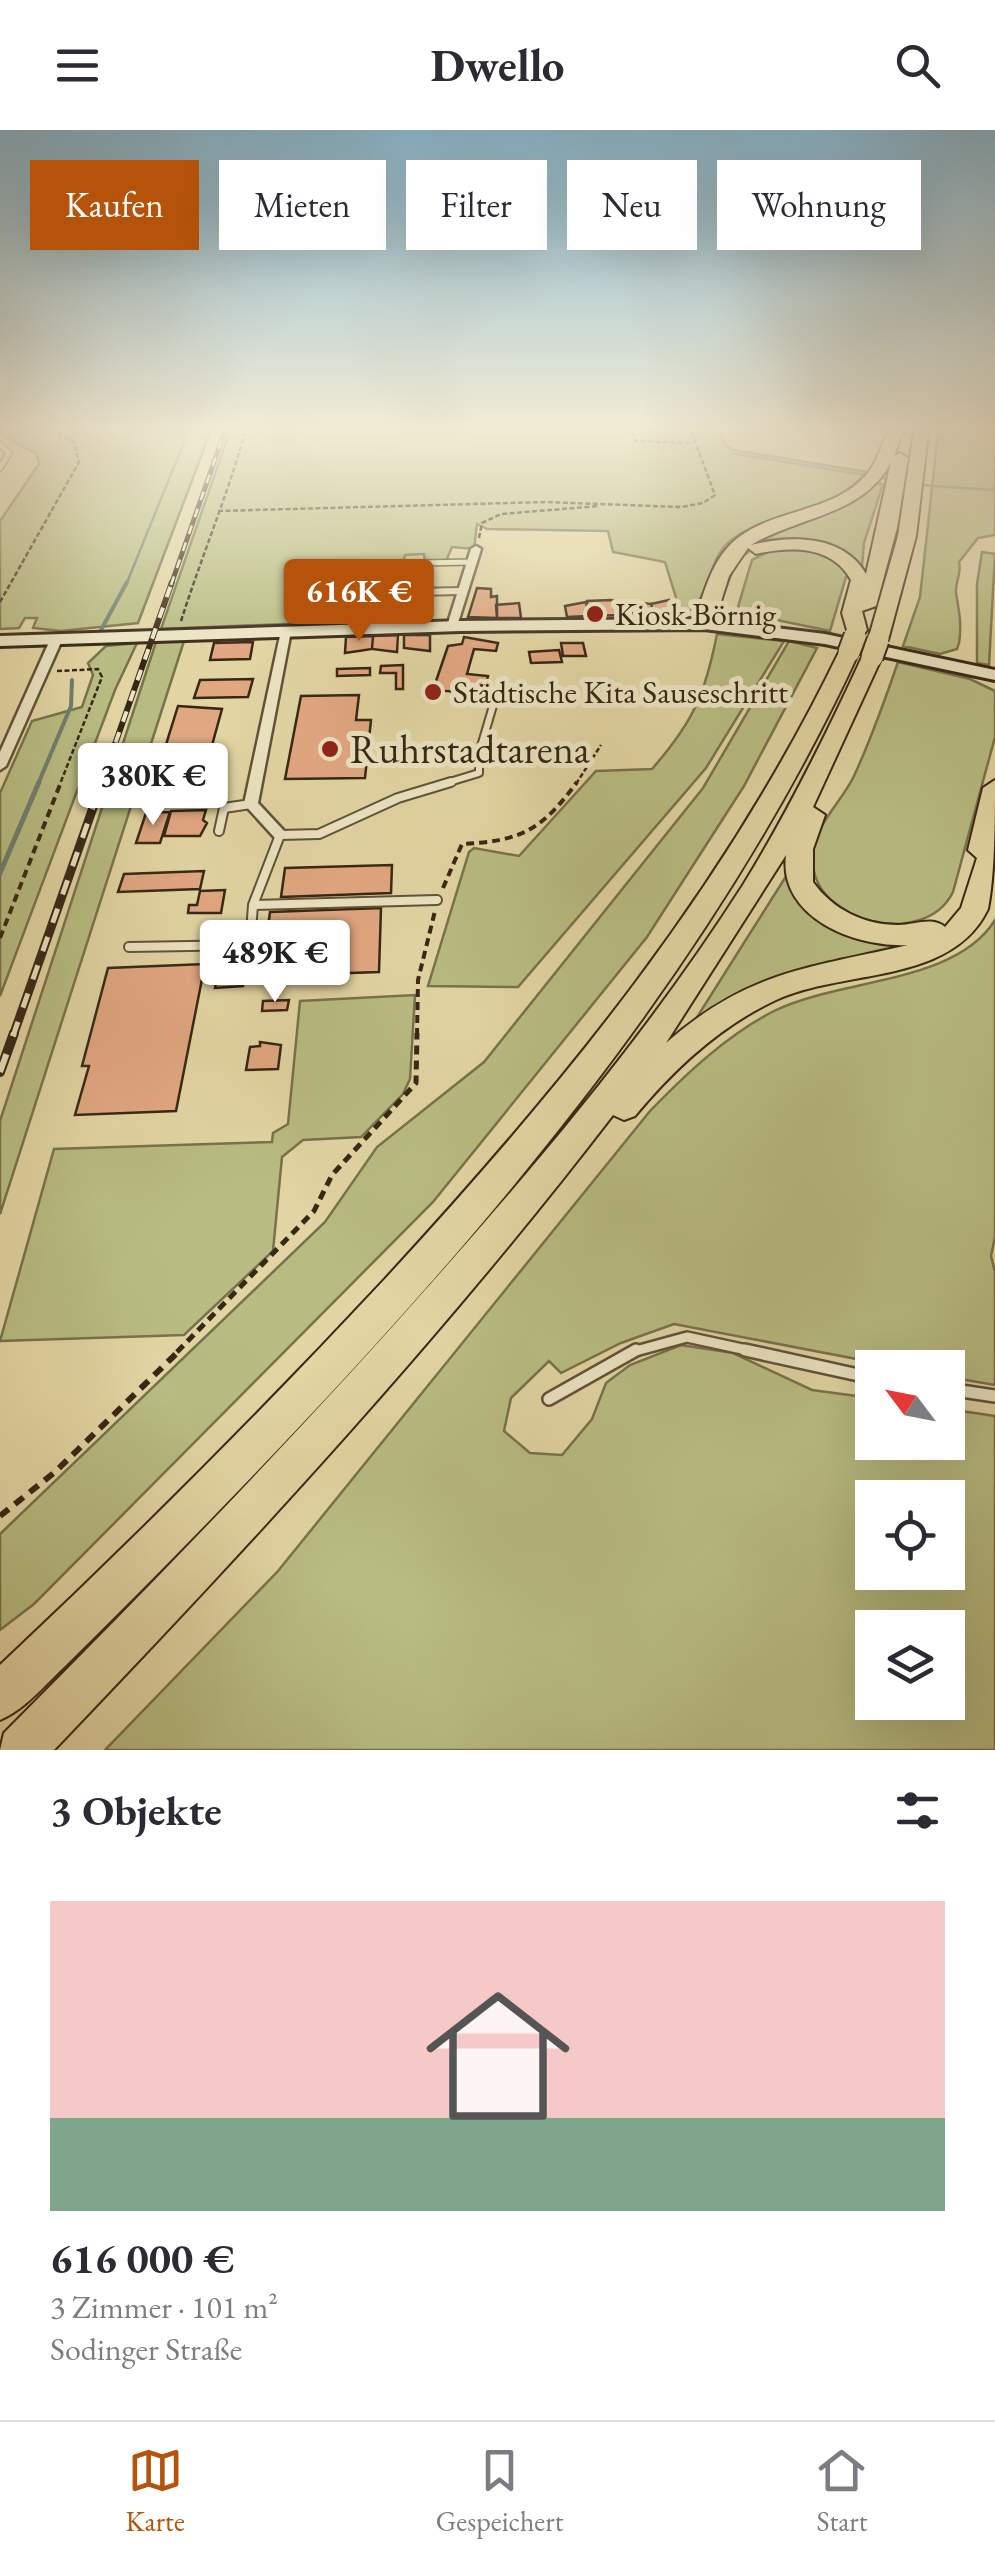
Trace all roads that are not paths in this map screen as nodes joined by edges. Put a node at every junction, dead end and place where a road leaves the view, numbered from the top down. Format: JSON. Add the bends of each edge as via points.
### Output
{"nodes":[{"id":1,"x":843,"y":501,"type":"edge"},
{"id":2,"x":905,"y":501,"type":"edge"},
{"id":3,"x":476,"y":549,"type":"road end"},
{"id":4,"x":470,"y":562,"type":"junction"},
{"id":5,"x":326,"y":565,"type":"dead end"},
{"id":6,"x":461,"y":590,"type":"junction"},
{"id":7,"x":321,"y":594,"type":"dead end"},
{"id":8,"x":704,"y":624,"type":"junction"},
{"id":9,"x":725,"y":625,"type":"junction"},
{"id":10,"x":452,"y":626,"type":"junction"},
{"id":11,"x":286,"y":632,"type":"junction"},
{"id":12,"x":56,"y":640,"type":"junction"},
{"id":13,"x":0,"y":642,"type":"edge"},
{"id":14,"x":862,"y":643,"type":"junction"},
{"id":15,"x":995,"y":675,"type":"edge"},
{"id":16,"x":495,"y":699,"type":"dead end"},
{"id":17,"x":826,"y":760,"type":"junction"},
{"id":18,"x":0,"y":766,"type":"edge"},
{"id":19,"x":995,"y":788,"type":"edge"},
{"id":20,"x":250,"y":804,"type":"junction"},
{"id":21,"x":218,"y":831,"type":"dead end"},
{"id":22,"x":995,"y":833,"type":"edge"},
{"id":23,"x":280,"y":835,"type":"junction"},
{"id":24,"x":438,"y":900,"type":"road end"},
{"id":25,"x":252,"y":905,"type":"junction"},
{"id":26,"x":128,"y":948,"type":"dead end"},
{"id":27,"x":527,"y":1198,"type":"junction"},
{"id":28,"x":855,"y":1374,"type":"edge"},
{"id":29,"x":965,"y":1392,"type":"edge"},
{"id":30,"x":995,"y":1396,"type":"edge"},
{"id":31,"x":550,"y":1399,"type":"dead end"},
{"id":32,"x":0,"y":1697,"type":"edge"},
{"id":33,"x":20,"y":1750,"type":"edge"}],
"edges":[{"from":1,"to":8,"type":"highway","via":[[742,543]]},
{"from":2,"to":14,"type":"highway","via":[[904,551]]},
{"from":3,"to":4,"type":"street"},
{"from":4,"to":5,"type":"lane"},
{"from":4,"to":6,"type":"street"},
{"from":6,"to":7,"type":"lane"},
{"from":6,"to":10,"type":"street"},
{"from":8,"to":9,"type":"street"},
{"from":8,"to":10,"type":"street"},
{"from":9,"to":14,"type":"highway","via":[[743,558],[771,545],[798,544],[841,556],[857,570],[852,613]]},
{"from":9,"to":15,"type":"street"},
{"from":10,"to":11,"type":"street"},
{"from":11,"to":12,"type":"street"},
{"from":11,"to":20,"type":"street"},
{"from":12,"to":13,"type":"street"},
{"from":12,"to":18,"type":"street"},
{"from":14,"to":17,"type":"highway"},
{"from":14,"to":32,"type":"highway","via":[[719,889],[536,1133],[325,1371]]},
{"from":16,"to":23,"type":"lane","via":[[479,773],[414,792],[319,834]]},
{"from":17,"to":19,"type":"highway","via":[[827,788],[802,842],[800,881],[826,912],[872,932],[922,934],[960,911],[973,886]]},
{"from":17,"to":27,"type":"highway","via":[[692,986],[605,1106]]},
{"from":20,"to":21,"type":"lane","via":[[224,808]]},
{"from":20,"to":23,"type":"street"},
{"from":22,"to":27,"type":"highway","via":[[979,899],[957,933],[910,953],[814,973],[731,1011],[660,1068],[571,1174]]},
{"from":23,"to":25,"type":"lane"},
{"from":24,"to":25,"type":"lane"},
{"from":25,"to":26,"type":"lane","via":[[250,945]]},
{"from":27,"to":33,"type":"highway","via":[[271,1490]]},
{"from":28,"to":31,"type":"lane","via":[[687,1337],[642,1347]]},
{"from":29,"to":30,"type":"lane"}]}
